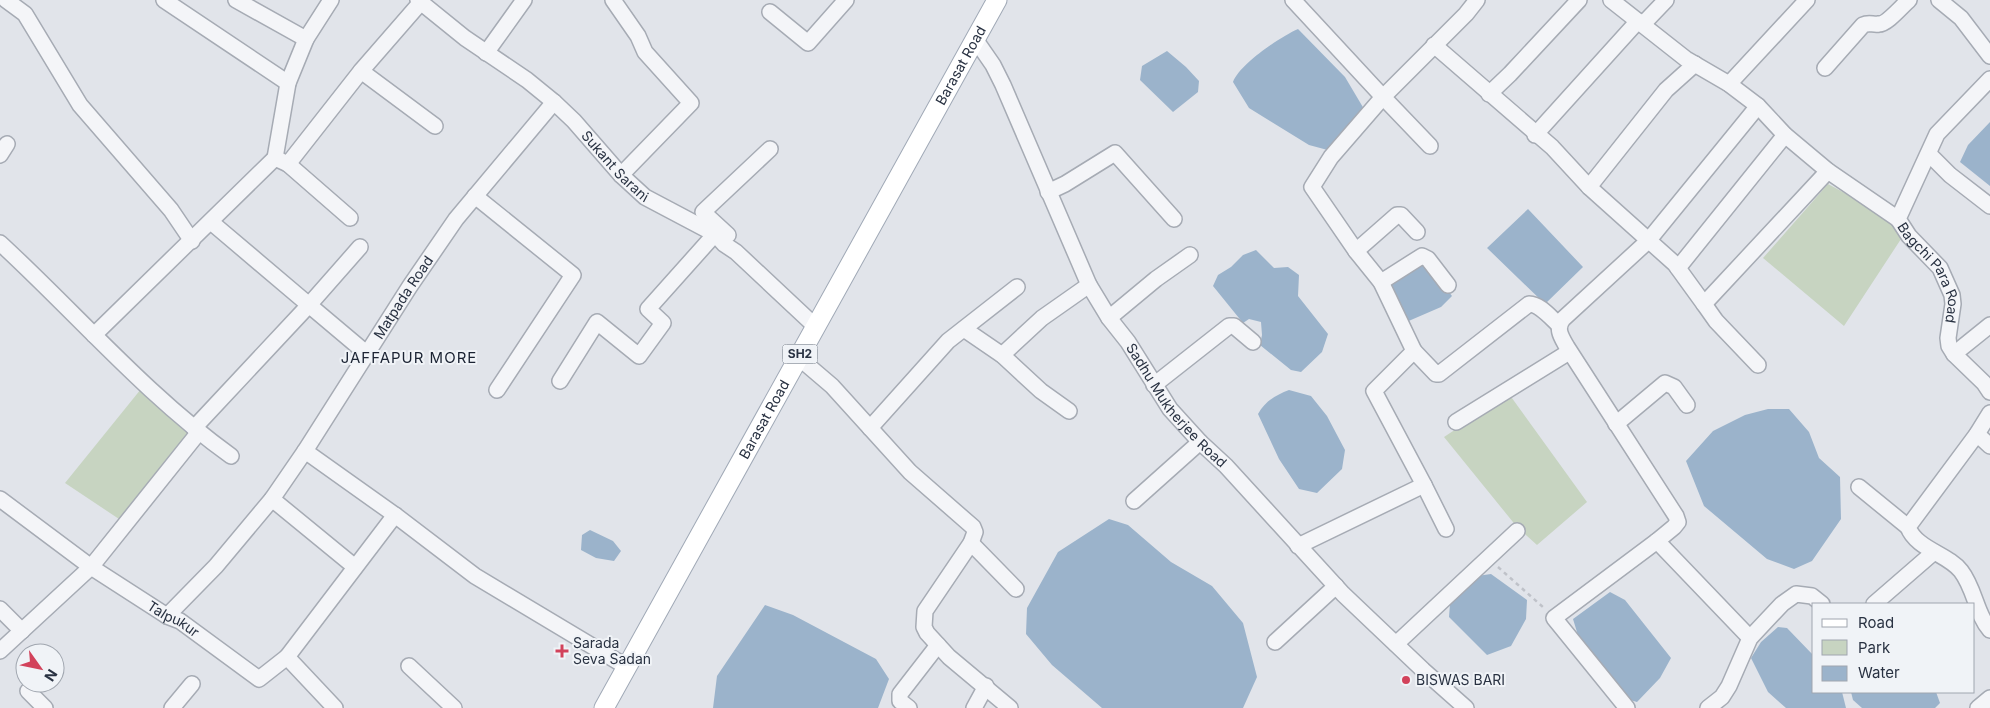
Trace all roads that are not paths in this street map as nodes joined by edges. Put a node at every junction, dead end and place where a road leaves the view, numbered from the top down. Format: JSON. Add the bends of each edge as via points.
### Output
{"nodes":[{"id":1,"x":6,"y":0,"type":"edge"},
{"id":2,"x":164,"y":0,"type":"edge"},
{"id":3,"x":236,"y":0,"type":"edge"},
{"id":4,"x":331,"y":0,"type":"edge"},
{"id":5,"x":524,"y":0,"type":"edge"},
{"id":6,"x":613,"y":0,"type":"edge"},
{"id":7,"x":846,"y":0,"type":"edge"},
{"id":8,"x":997,"y":0,"type":"edge"},
{"id":9,"x":1293,"y":0,"type":"edge"},
{"id":10,"x":1477,"y":0,"type":"edge"},
{"id":11,"x":1579,"y":0,"type":"edge"},
{"id":12,"x":1611,"y":0,"type":"edge"},
{"id":13,"x":1666,"y":0,"type":"edge"},
{"id":14,"x":1807,"y":0,"type":"edge"},
{"id":15,"x":1908,"y":0,"type":"edge"},
{"id":16,"x":420,"y":1,"type":"edge"},
{"id":17,"x":1949,"y":3,"type":"edge"},
{"id":18,"x":770,"y":12,"type":"dead end"},
{"id":19,"x":1640,"y":23,"type":"junction"},
{"id":20,"x":306,"y":39,"type":"junction"},
{"id":21,"x":975,"y":39,"type":"junction"},
{"id":22,"x":1434,"y":45,"type":"junction"},
{"id":23,"x":486,"y":53,"type":"junction"},
{"id":24,"x":1990,"y":56,"type":"edge"},
{"id":25,"x":1695,"y":64,"type":"junction"},
{"id":26,"x":1825,"y":68,"type":"dead end"},
{"id":27,"x":361,"y":70,"type":"junction"},
{"id":28,"x":1990,"y":79,"type":"edge"},
{"id":29,"x":288,"y":83,"type":"junction"},
{"id":30,"x":1729,"y":84,"type":"junction"},
{"id":31,"x":1489,"y":94,"type":"junction"},
{"id":32,"x":1383,"y":96,"type":"junction"},
{"id":33,"x":554,"y":102,"type":"junction"},
{"id":34,"x":1758,"y":106,"type":"junction"},
{"id":35,"x":435,"y":126,"type":"dead end"},
{"id":36,"x":1535,"y":134,"type":"junction"},
{"id":37,"x":1785,"y":135,"type":"junction"},
{"id":38,"x":1430,"y":146,"type":"dead end"},
{"id":39,"x":770,"y":149,"type":"dead end"},
{"id":40,"x":1929,"y":154,"type":"junction"},
{"id":41,"x":281,"y":161,"type":"junction"},
{"id":42,"x":1828,"y":171,"type":"junction"},
{"id":43,"x":621,"y":175,"type":"junction"},
{"id":44,"x":1589,"y":187,"type":"junction"},
{"id":45,"x":1048,"y":192,"type":"junction"},
{"id":46,"x":475,"y":196,"type":"junction"},
{"id":47,"x":1990,"y":206,"type":"edge"},
{"id":48,"x":350,"y":218,"type":"dead end"},
{"id":49,"x":1174,"y":219,"type":"dead end"},
{"id":50,"x":1898,"y":219,"type":"junction"},
{"id":51,"x":211,"y":222,"type":"junction"},
{"id":52,"x":1417,"y":232,"type":"dead end"},
{"id":53,"x":720,"y":239,"type":"junction"},
{"id":54,"x":192,"y":241,"type":"junction"},
{"id":55,"x":1648,"y":242,"type":"junction"},
{"id":56,"x":360,"y":247,"type":"dead end"},
{"id":57,"x":1,"y":248,"type":"edge"},
{"id":58,"x":1356,"y":251,"type":"junction"},
{"id":59,"x":1190,"y":255,"type":"dead end"},
{"id":60,"x":1678,"y":268,"type":"junction"},
{"id":61,"x":1381,"y":282,"type":"junction"},
{"id":62,"x":1089,"y":285,"type":"junction"},
{"id":63,"x":1448,"y":285,"type":"dead end"},
{"id":64,"x":1017,"y":287,"type":"dead end"},
{"id":65,"x":1704,"y":304,"type":"junction"},
{"id":66,"x":309,"y":305,"type":"junction"},
{"id":67,"x":1109,"y":318,"type":"junction"},
{"id":68,"x":1559,"y":325,"type":"junction"},
{"id":69,"x":1990,"y":325,"type":"edge"},
{"id":70,"x":815,"y":326,"type":"junction"},
{"id":71,"x":964,"y":329,"type":"junction"},
{"id":72,"x":94,"y":335,"type":"junction"},
{"id":73,"x":1253,"y":342,"type":"dead end"},
{"id":74,"x":1414,"y":351,"type":"junction"},
{"id":75,"x":1570,"y":352,"type":"junction"},
{"id":76,"x":366,"y":353,"type":"junction"},
{"id":77,"x":1954,"y":354,"type":"junction"},
{"id":78,"x":1002,"y":355,"type":"junction"},
{"id":79,"x":798,"y":357,"type":"junction"},
{"id":80,"x":1758,"y":365,"type":"dead end"},
{"id":81,"x":560,"y":381,"type":"dead end"},
{"id":82,"x":1154,"y":385,"type":"junction"},
{"id":83,"x":497,"y":390,"type":"dead end"},
{"id":84,"x":1990,"y":392,"type":"edge"},
{"id":85,"x":1687,"y":405,"type":"dead end"},
{"id":86,"x":1069,"y":411,"type":"dead end"},
{"id":87,"x":1990,"y":413,"type":"edge"},
{"id":88,"x":1456,"y":422,"type":"dead end"},
{"id":89,"x":1616,"y":424,"type":"junction"},
{"id":90,"x":870,"y":428,"type":"junction"},
{"id":91,"x":196,"y":430,"type":"junction"},
{"id":92,"x":1977,"y":434,"type":"junction"},
{"id":93,"x":1200,"y":442,"type":"junction"},
{"id":94,"x":1990,"y":446,"type":"edge"},
{"id":95,"x":305,"y":451,"type":"junction"},
{"id":96,"x":231,"y":456,"type":"dead end"},
{"id":97,"x":1424,"y":486,"type":"junction"},
{"id":98,"x":1859,"y":487,"type":"dead end"},
{"id":99,"x":0,"y":499,"type":"edge"},
{"id":100,"x":272,"y":499,"type":"junction"},
{"id":101,"x":1134,"y":500,"type":"dead end"},
{"id":102,"x":394,"y":515,"type":"junction"},
{"id":103,"x":1908,"y":527,"type":"junction"},
{"id":104,"x":1446,"y":529,"type":"dead end"},
{"id":105,"x":1517,"y":531,"type":"dead end"},
{"id":106,"x":1657,"y":541,"type":"junction"},
{"id":107,"x":971,"y":543,"type":"junction"},
{"id":108,"x":1298,"y":546,"type":"junction"},
{"id":109,"x":1934,"y":552,"type":"junction"},
{"id":110,"x":92,"y":567,"type":"junction"},
{"id":111,"x":355,"y":567,"type":"junction"},
{"id":112,"x":1336,"y":586,"type":"junction"},
{"id":113,"x":1016,"y":589,"type":"dead end"},
{"id":114,"x":1821,"y":603,"type":"edge"},
{"id":115,"x":1875,"y":603,"type":"edge"},
{"id":116,"x":0,"y":609,"type":"edge"},
{"id":117,"x":168,"y":616,"type":"junction"},
{"id":118,"x":1983,"y":616,"type":"edge"},
{"id":119,"x":22,"y":631,"type":"junction"},
{"id":120,"x":1750,"y":638,"type":"junction"},
{"id":121,"x":1276,"y":642,"type":"dead end"},
{"id":122,"x":1396,"y":644,"type":"junction"},
{"id":123,"x":938,"y":645,"type":"junction"},
{"id":124,"x":0,"y":651,"type":"edge"},
{"id":125,"x":287,"y":657,"type":"junction"},
{"id":126,"x":408,"y":666,"type":"dead end"},
{"id":127,"x":627,"y":667,"type":"junction"},
{"id":128,"x":192,"y":684,"type":"dead end"},
{"id":129,"x":986,"y":686,"type":"junction"},
{"id":130,"x":30,"y":693,"type":"edge"},
{"id":131,"x":1990,"y":698,"type":"edge"},
{"id":132,"x":45,"y":708,"type":"edge"},
{"id":133,"x":172,"y":708,"type":"edge"},
{"id":134,"x":335,"y":708,"type":"edge"},
{"id":135,"x":454,"y":708,"type":"edge"},
{"id":136,"x":604,"y":708,"type":"edge"},
{"id":137,"x":909,"y":708,"type":"edge"},
{"id":138,"x":974,"y":708,"type":"edge"},
{"id":139,"x":1010,"y":708,"type":"edge"},
{"id":140,"x":1466,"y":708,"type":"edge"},
{"id":141,"x":1627,"y":708,"type":"edge"},
{"id":142,"x":1708,"y":708,"type":"edge"},
{"id":143,"x":1978,"y":708,"type":"edge"}],
"edges":[{"from":1,"to":54,"type":"street","via":[[26,14],[80,106],[171,210]]},
{"from":2,"to":29,"type":"street"},
{"from":3,"to":20,"type":"street"},
{"from":4,"to":20,"type":"street"},
{"from":5,"to":23,"type":"street"},
{"from":6,"to":43,"type":"street","via":[[645,52],[691,103]]},
{"from":7,"to":18,"type":"street","via":[[808,43]]},
{"from":8,"to":21,"type":"main road","name":"Barasat Road","number":"SH2"},
{"from":9,"to":32,"type":"street"},
{"from":10,"to":22,"type":"street"},
{"from":11,"to":31,"type":"street"},
{"from":12,"to":19,"type":"street"},
{"from":13,"to":19,"type":"street"},
{"from":14,"to":30,"type":"street"},
{"from":15,"to":26,"type":"street","via":[[1884,23],[1863,25]]},
{"from":16,"to":23,"type":"street","name":"Sukant Sarani"},
{"from":16,"to":27,"type":"street"},
{"from":17,"to":24,"type":"street"},
{"from":19,"to":25,"type":"street"},
{"from":19,"to":36,"type":"street"},
{"from":20,"to":29,"type":"street"},
{"from":21,"to":45,"type":"street","name":"Sadhu Mukherjee Road","via":[[997,72]]},
{"from":21,"to":70,"type":"main road","name":"Barasat Road","number":"SH2"},
{"from":22,"to":31,"type":"street"},
{"from":22,"to":32,"type":"street"},
{"from":23,"to":33,"type":"street","name":"Sukant Sarani"},
{"from":25,"to":30,"type":"street"},
{"from":25,"to":44,"type":"street","via":[[1666,90]]},
{"from":27,"to":35,"type":"street"},
{"from":27,"to":41,"type":"street"},
{"from":28,"to":40,"type":"street","name":"Bagchi Para Road","via":[[1937,134]]},
{"from":29,"to":41,"type":"street"},
{"from":30,"to":34,"type":"street"},
{"from":31,"to":36,"type":"street"},
{"from":32,"to":38,"type":"street"},
{"from":32,"to":58,"type":"street","via":[[1331,157],[1312,187]]},
{"from":33,"to":43,"type":"street","name":"Sukant Sarani"},
{"from":33,"to":46,"type":"street","name":"Matpada Road"},
{"from":34,"to":37,"type":"street"},
{"from":34,"to":55,"type":"street"},
{"from":36,"to":44,"type":"street"},
{"from":37,"to":42,"type":"street"},
{"from":37,"to":60,"type":"street"},
{"from":39,"to":53,"type":"street","via":[[703,212],[730,237]]},
{"from":40,"to":47,"type":"street"},
{"from":40,"to":50,"type":"street","name":"Bagchi Para Road"},
{"from":41,"to":48,"type":"street"},
{"from":41,"to":51,"type":"street"},
{"from":42,"to":50,"type":"street"},
{"from":42,"to":65,"type":"street"},
{"from":43,"to":53,"type":"street","name":"Sukant Sarani","via":[[645,197]]},
{"from":44,"to":55,"type":"street"},
{"from":45,"to":49,"type":"street","via":[[1114,153]]},
{"from":45,"to":62,"type":"street","name":"Sadhu Mukherjee Road"},
{"from":46,"to":76,"type":"street","name":"Matpada Road"},
{"from":46,"to":83,"type":"street","via":[[573,275]]},
{"from":50,"to":77,"type":"street","name":"Bagchi Para Road","via":[[1909,236],[1940,268],[1952,295],[1953,314],[1948,338]]},
{"from":51,"to":54,"type":"street"},
{"from":51,"to":66,"type":"street"},
{"from":52,"to":58,"type":"street","via":[[1397,215]]},
{"from":53,"to":70,"type":"street","name":"Sukant Sarani"},
{"from":53,"to":81,"type":"street","via":[[648,309],[663,323],[639,356],[597,322]]},
{"from":54,"to":72,"type":"street"},
{"from":55,"to":60,"type":"street"},
{"from":55,"to":68,"type":"street"},
{"from":56,"to":66,"type":"street"},
{"from":57,"to":72,"type":"street"},
{"from":58,"to":61,"type":"street"},
{"from":59,"to":67,"type":"street"},
{"from":60,"to":65,"type":"street"},
{"from":61,"to":63,"type":"street","via":[[1422,256]]},
{"from":61,"to":74,"type":"street"},
{"from":62,"to":67,"type":"street","name":"Sadhu Mukherjee Road"},
{"from":62,"to":78,"type":"street","via":[[1042,318]]},
{"from":64,"to":71,"type":"street"},
{"from":65,"to":80,"type":"street"},
{"from":66,"to":76,"type":"street"},
{"from":66,"to":91,"type":"street"},
{"from":67,"to":82,"type":"street","name":"Sadhu Mukherjee Road"},
{"from":68,"to":74,"type":"street","via":[[1529,304],[1437,374]]},
{"from":68,"to":75,"type":"street"},
{"from":69,"to":77,"type":"street"},
{"from":70,"to":79,"type":"main road","name":"Barasat Road","number":"SH2"},
{"from":71,"to":78,"type":"street"},
{"from":71,"to":90,"type":"street","via":[[948,342]]},
{"from":72,"to":91,"type":"street"},
{"from":73,"to":82,"type":"street","via":[[1234,326],[1229,326]]},
{"from":74,"to":97,"type":"street","via":[[1374,391]]},
{"from":75,"to":88,"type":"street"},
{"from":75,"to":89,"type":"street"},
{"from":76,"to":95,"type":"street","name":"Matpada Road"},
{"from":77,"to":84,"type":"street"},
{"from":78,"to":86,"type":"street","via":[[1041,391]]},
{"from":79,"to":90,"type":"street","via":[[832,386]]},
{"from":79,"to":127,"type":"main road","name":"Barasat Road","number":"SH2"},
{"from":82,"to":93,"type":"street","name":"Sadhu Mukherjee Road","via":[[1170,409]]},
{"from":85,"to":89,"type":"street","via":[[1674,387],[1665,383]]},
{"from":87,"to":92,"type":"street"},
{"from":89,"to":106,"type":"street","via":[[1676,516],[1678,522]]},
{"from":90,"to":107,"type":"street","via":[[910,472],[973,527],[975,532]]},
{"from":91,"to":96,"type":"street"},
{"from":91,"to":110,"type":"street"},
{"from":92,"to":94,"type":"street"},
{"from":92,"to":103,"type":"street"},
{"from":93,"to":101,"type":"street"},
{"from":93,"to":108,"type":"street","name":"Sadhu Mukherjee Road"},
{"from":95,"to":100,"type":"street","name":"Matpada Road"},
{"from":95,"to":102,"type":"street"},
{"from":97,"to":104,"type":"street"},
{"from":97,"to":108,"type":"street"},
{"from":98,"to":103,"type":"street"},
{"from":99,"to":110,"type":"street","name":"Talpukur"},
{"from":100,"to":111,"type":"street"},
{"from":100,"to":117,"type":"street","name":"Matpada Road","via":[[216,566]]},
{"from":102,"to":111,"type":"street"},
{"from":102,"to":127,"type":"street","via":[[475,576]]},
{"from":103,"to":109,"type":"street","via":[[1913,536]]},
{"from":105,"to":122,"type":"street"},
{"from":106,"to":120,"type":"street"},
{"from":106,"to":141,"type":"street","via":[[1554,618]]},
{"from":107,"to":113,"type":"street"},
{"from":107,"to":123,"type":"street","via":[[925,611],[924,626]]},
{"from":108,"to":112,"type":"street","name":"Sadhu Mukherjee Road"},
{"from":109,"to":115,"type":"street"},
{"from":109,"to":118,"type":"street","via":[[1962,572]]},
{"from":110,"to":117,"type":"street","name":"Talpukur"},
{"from":110,"to":119,"type":"street"},
{"from":111,"to":125,"type":"street"},
{"from":112,"to":121,"type":"street"},
{"from":112,"to":122,"type":"street","name":"Sadhu Mukherjee Road"},
{"from":114,"to":120,"type":"street","via":[[1812,596],[1796,594]]},
{"from":116,"to":119,"type":"street"},
{"from":117,"to":125,"type":"street","name":"Talpukur","via":[[180,621],[259,679]]},
{"from":119,"to":124,"type":"street"},
{"from":120,"to":142,"type":"street","via":[[1729,686],[1722,697]]},
{"from":122,"to":140,"type":"street","name":"Sadhu Mukherjee Road"},
{"from":123,"to":129,"type":"street","via":[[949,658]]},
{"from":123,"to":137,"type":"street","via":[[900,694],[900,700]]},
{"from":125,"to":134,"type":"street"},
{"from":126,"to":135,"type":"street"},
{"from":127,"to":136,"type":"main road","name":"Barasat Road","number":"SH2"},
{"from":128,"to":133,"type":"street"},
{"from":129,"to":138,"type":"street"},
{"from":129,"to":139,"type":"street"},
{"from":130,"to":132,"type":"street"},
{"from":131,"to":143,"type":"street"}]}
